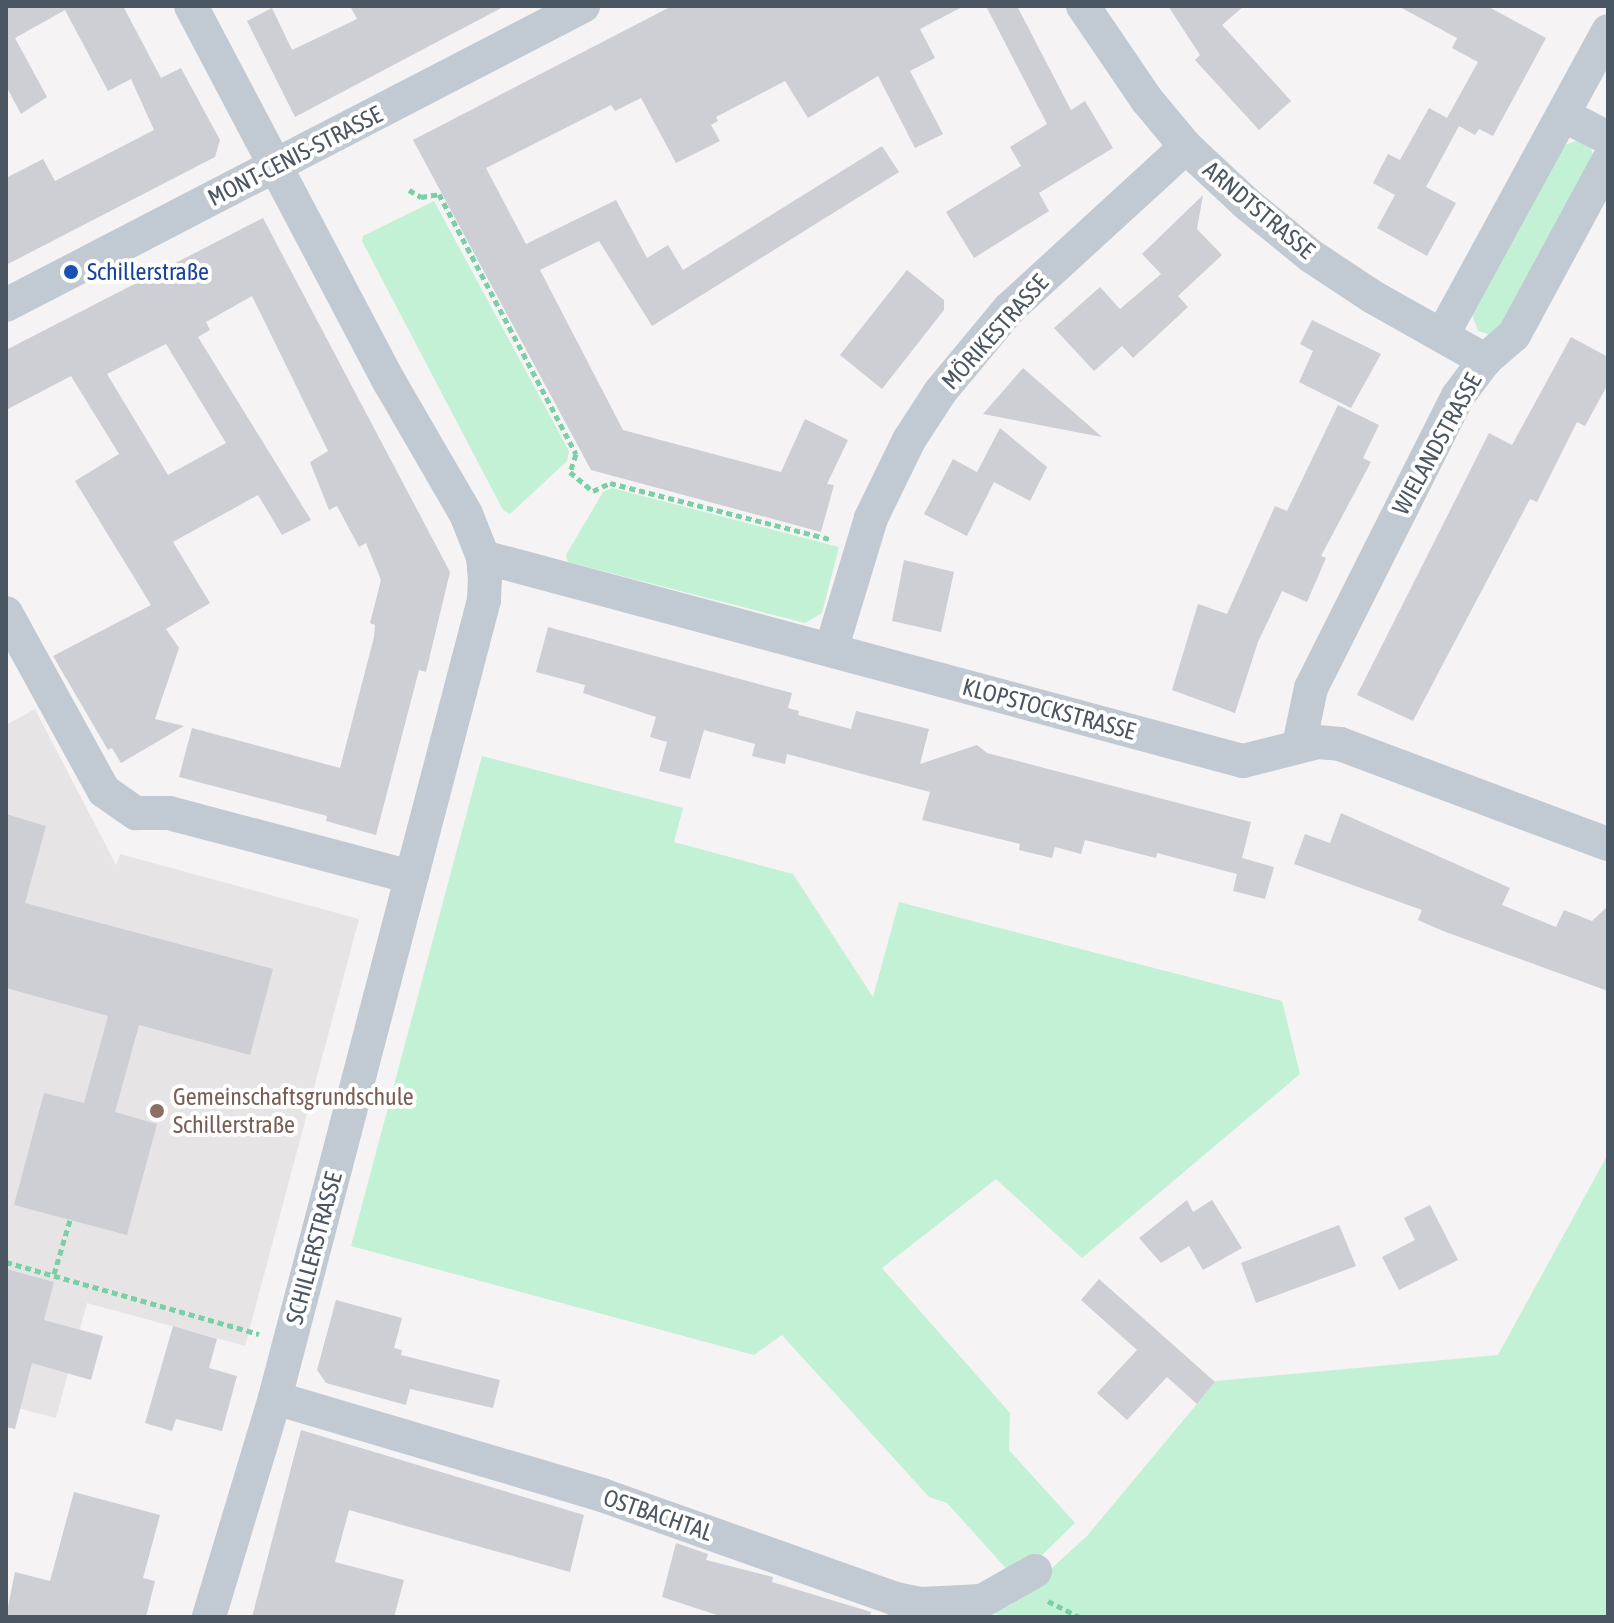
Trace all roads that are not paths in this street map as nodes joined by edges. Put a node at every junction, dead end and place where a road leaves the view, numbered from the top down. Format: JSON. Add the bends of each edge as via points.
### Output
{"nodes":[{"id":1,"x":191,"y":6,"type":"edge"},
{"id":2,"x":583,"y":6,"type":"edge"},
{"id":3,"x":1083,"y":6,"type":"edge"},
{"id":4,"x":1608,"y":31,"type":"edge"},
{"id":5,"x":1563,"y":115,"type":"junction"},
{"id":6,"x":1608,"y":138,"type":"edge"},
{"id":7,"x":1186,"y":147,"type":"junction"},
{"id":8,"x":1608,"y":161,"type":"edge"},
{"id":9,"x":275,"y":166,"type":"junction"},
{"id":10,"x":6,"y":305,"type":"edge"},
{"id":11,"x":1443,"y":334,"type":"junction"},
{"id":12,"x":1485,"y":360,"type":"junction"},
{"id":13,"x":483,"y":557,"type":"junction"},
{"id":14,"x":6,"y":613,"type":"edge"},
{"id":15,"x":831,"y":650,"type":"junction"},
{"id":16,"x":1299,"y":745,"type":"junction"},
{"id":17,"x":1608,"y":844,"type":"edge"},
{"id":18,"x":411,"y":877,"type":"junction"},
{"id":19,"x":275,"y":1398,"type":"junction"},
{"id":20,"x":1035,"y":1571,"type":"dead end"},
{"id":21,"x":209,"y":1617,"type":"edge"}],
"edges":[{"from":1,"to":9,"type":"street","name":"SCHILLERSTRASSE"},
{"from":2,"to":9,"type":"street","name":"MONT-CENIS-STRASSE"},
{"from":3,"to":7,"type":"street","name":"ARNDTSTRASSE","via":[[1110,50]]},
{"from":4,"to":5,"type":"street"},
{"from":5,"to":6,"type":"street"},
{"from":5,"to":11,"type":"street"},
{"from":7,"to":11,"type":"street","name":"ARNDTSTRASSE","via":[[1311,256]]},
{"from":7,"to":15,"type":"street","name":"MÖRIKESTRASSE","via":[[1009,309],[965,357],[902,452],[861,547]]},
{"from":8,"to":12,"type":"street","name":"WIELANDSTRASSE","via":[[1514,335]]},
{"from":9,"to":10,"type":"street","name":"MONT-CENIS-STRASSE"},
{"from":9,"to":13,"type":"street","name":"SCHILLERSTRASSE","via":[[466,514]]},
{"from":11,"to":12,"type":"street","name":"ARNDTSTRASSE"},
{"from":12,"to":16,"type":"street","name":"WIELANDSTRASSE","via":[[1458,396],[1311,688]]},
{"from":13,"to":15,"type":"street","name":"KLOPSTOCKSTRASSE"},
{"from":13,"to":18,"type":"street","name":"SCHILLERSTRASSE","via":[[484,600]]},
{"from":14,"to":18,"type":"street","via":[[104,791],[136,813],[169,813]]},
{"from":15,"to":16,"type":"street","name":"KLOPSTOCKSTRASSE","via":[[1243,761]]},
{"from":16,"to":17,"type":"street","name":"KLOPSTOCKSTRASSE","via":[[1340,744]]},
{"from":18,"to":19,"type":"street","name":"SCHILLERSTRASSE"},
{"from":19,"to":20,"type":"street","name":"OSTBACHTAL","via":[[602,1495],[895,1599],[921,1604],[982,1601]]},
{"from":19,"to":21,"type":"street","name":"SCHILLERSTRASSE"}]}
